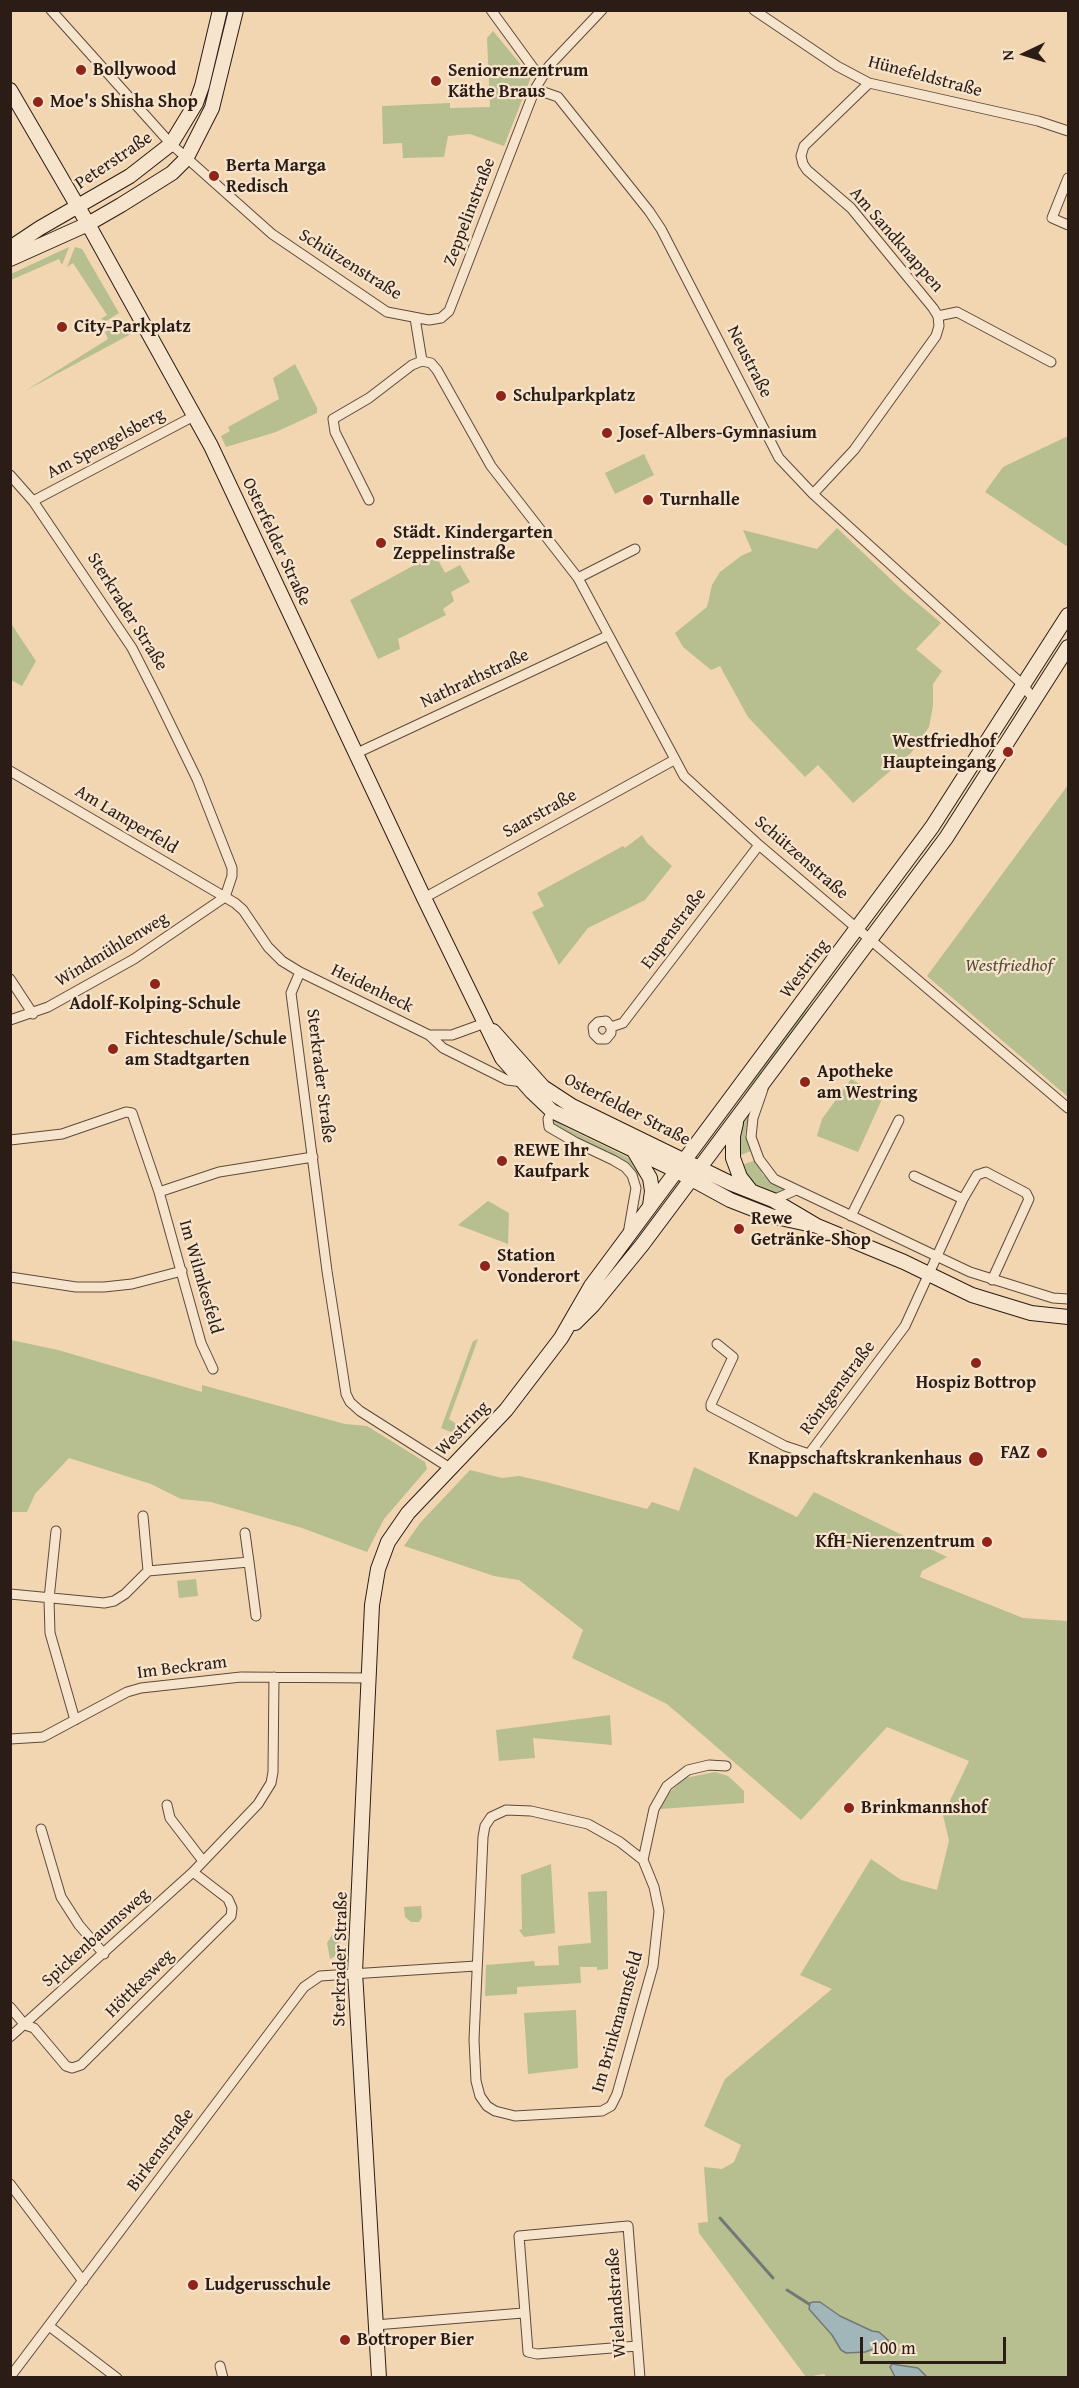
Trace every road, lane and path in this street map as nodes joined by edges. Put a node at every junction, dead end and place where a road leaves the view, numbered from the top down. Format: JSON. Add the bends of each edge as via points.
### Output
{"nodes":[{"id":1,"x":51,"y":10,"type":"edge"},
{"id":2,"x":220,"y":10,"type":"edge"},
{"id":3,"x":236,"y":10,"type":"edge"},
{"id":4,"x":491,"y":10,"type":"edge"},
{"id":5,"x":602,"y":10,"type":"edge"},
{"id":6,"x":754,"y":10,"type":"edge"},
{"id":7,"x":544,"y":74,"type":"junction"},
{"id":8,"x":869,"y":82,"type":"junction"},
{"id":9,"x":535,"y":89,"type":"junction"},
{"id":10,"x":10,"y":90,"type":"edge"},
{"id":11,"x":1068,"y":130,"type":"edge"},
{"id":12,"x":171,"y":144,"type":"junction"},
{"id":13,"x":186,"y":159,"type":"junction"},
{"id":14,"x":1068,"y":178,"type":"edge"},
{"id":15,"x":78,"y":207,"type":"junction"},
{"id":16,"x":88,"y":224,"type":"junction"},
{"id":17,"x":1068,"y":225,"type":"edge"},
{"id":18,"x":10,"y":248,"type":"edge"},
{"id":19,"x":10,"y":259,"type":"edge"},
{"id":20,"x":938,"y":316,"type":"junction"},
{"id":21,"x":415,"y":318,"type":"junction"},
{"id":22,"x":422,"y":361,"type":"junction"},
{"id":23,"x":1051,"y":362,"type":"dead end"},
{"id":24,"x":194,"y":416,"type":"junction"},
{"id":25,"x":10,"y":475,"type":"edge"},
{"id":26,"x":813,"y":494,"type":"junction"},
{"id":27,"x":369,"y":500,"type":"dead end"},
{"id":28,"x":33,"y":501,"type":"junction"},
{"id":29,"x":635,"y":549,"type":"dead end"},
{"id":30,"x":578,"y":578,"type":"junction"},
{"id":31,"x":1068,"y":615,"type":"edge"},
{"id":32,"x":607,"y":636,"type":"junction"},
{"id":33,"x":1068,"y":647,"type":"edge"},
{"id":34,"x":1023,"y":685,"type":"junction"},
{"id":35,"x":1035,"y":701,"type":"junction"},
{"id":36,"x":357,"y":753,"type":"junction"},
{"id":37,"x":674,"y":760,"type":"junction"},
{"id":38,"x":10,"y":771,"type":"edge"},
{"id":39,"x":759,"y":845,"type":"junction"},
{"id":40,"x":225,"y":897,"type":"junction"},
{"id":41,"x":424,"y":898,"type":"junction"},
{"id":42,"x":858,"y":929,"type":"junction"},
{"id":43,"x":869,"y":940,"type":"junction"},
{"id":44,"x":300,"y":972,"type":"junction"},
{"id":45,"x":10,"y":979,"type":"edge"},
{"id":46,"x":33,"y":1014,"type":"junction"},
{"id":47,"x":10,"y":1020,"type":"edge"},
{"id":48,"x":485,"y":1023,"type":"junction"},
{"id":49,"x":611,"y":1027,"type":"dead end"},
{"id":50,"x":429,"y":1035,"type":"junction"},
{"id":51,"x":523,"y":1082,"type":"junction"},
{"id":52,"x":765,"y":1082,"type":"junction"},
{"id":53,"x":1068,"y":1108,"type":"edge"},
{"id":54,"x":552,"y":1111,"type":"junction"},
{"id":55,"x":736,"y":1119,"type":"junction"},
{"id":56,"x":899,"y":1120,"type":"dead end"},
{"id":57,"x":10,"y":1140,"type":"edge"},
{"id":58,"x":633,"y":1150,"type":"junction"},
{"id":59,"x":313,"y":1157,"type":"junction"},
{"id":60,"x":681,"y":1165,"type":"junction"},
{"id":61,"x":696,"y":1174,"type":"junction"},
{"id":62,"x":914,"y":1176,"type":"dead end"},
{"id":63,"x":796,"y":1190,"type":"junction"},
{"id":64,"x":159,"y":1192,"type":"junction"},
{"id":65,"x":752,"y":1192,"type":"junction"},
{"id":66,"x":963,"y":1199,"type":"junction"},
{"id":67,"x":773,"y":1200,"type":"junction"},
{"id":68,"x":650,"y":1206,"type":"junction"},
{"id":69,"x":851,"y":1216,"type":"junction"},
{"id":70,"x":817,"y":1226,"type":"junction"},
{"id":71,"x":628,"y":1237,"type":"junction"},
{"id":72,"x":936,"y":1256,"type":"junction"},
{"id":73,"x":182,"y":1271,"type":"junction"},
{"id":74,"x":929,"y":1274,"type":"junction"},
{"id":75,"x":10,"y":1277,"type":"edge"},
{"id":76,"x":992,"y":1280,"type":"junction"},
{"id":77,"x":1057,"y":1298,"type":"junction"},
{"id":78,"x":1068,"y":1299,"type":"edge"},
{"id":79,"x":1062,"y":1317,"type":"edge"},
{"id":80,"x":561,"y":1338,"type":"junction"},
{"id":81,"x":717,"y":1344,"type":"dead end"},
{"id":82,"x":213,"y":1370,"type":"dead end"},
{"id":83,"x":446,"y":1472,"type":"junction"},
{"id":84,"x":143,"y":1516,"type":"dead end"},
{"id":85,"x":56,"y":1531,"type":"dead end"},
{"id":86,"x":245,"y":1533,"type":"dead end"},
{"id":87,"x":388,"y":1542,"type":"joint"},
{"id":88,"x":249,"y":1562,"type":"junction"},
{"id":89,"x":148,"y":1571,"type":"junction"},
{"id":90,"x":10,"y":1594,"type":"edge"},
{"id":91,"x":49,"y":1599,"type":"junction"},
{"id":92,"x":256,"y":1616,"type":"dead end"},
{"id":93,"x":274,"y":1677,"type":"junction"},
{"id":94,"x":370,"y":1678,"type":"junction"},
{"id":95,"x":75,"y":1720,"type":"junction"},
{"id":96,"x":10,"y":1739,"type":"edge"},
{"id":97,"x":726,"y":1766,"type":"dead end"},
{"id":98,"x":166,"y":1805,"type":"dead end"},
{"id":99,"x":41,"y":1829,"type":"dead end"},
{"id":100,"x":643,"y":1860,"type":"junction"},
{"id":101,"x":202,"y":1861,"type":"junction"},
{"id":102,"x":193,"y":1872,"type":"junction"},
{"id":103,"x":104,"y":1954,"type":"junction"},
{"id":104,"x":476,"y":1966,"type":"junction"},
{"id":105,"x":355,"y":1972,"type":"junction"},
{"id":106,"x":10,"y":2007,"type":"edge"},
{"id":107,"x":25,"y":2025,"type":"junction"},
{"id":108,"x":10,"y":2037,"type":"edge"},
{"id":109,"x":10,"y":2184,"type":"edge"},
{"id":110,"x":83,"y":2281,"type":"junction"},
{"id":111,"x":523,"y":2313,"type":"junction"},
{"id":112,"x":375,"y":2325,"type":"junction"},
{"id":113,"x":49,"y":2326,"type":"junction"},
{"id":114,"x":637,"y":2346,"type":"junction"},
{"id":115,"x":220,"y":2366,"type":"dead end"},
{"id":116,"x":10,"y":2377,"type":"edge"},
{"id":117,"x":117,"y":2378,"type":"edge"},
{"id":118,"x":223,"y":2378,"type":"edge"},
{"id":119,"x":379,"y":2378,"type":"edge"},
{"id":120,"x":640,"y":2378,"type":"edge"}],
"edges":[{"from":1,"to":12,"type":"street","name":"Schützenstraße"},
{"from":2,"to":12,"type":"main road","name":"Peterstraße","via":[[202,86]]},
{"from":3,"to":13,"type":"main road","via":[[212,108]]},
{"from":4,"to":7,"type":"street","via":[[534,69]]},
{"from":5,"to":7,"type":"street"},
{"from":6,"to":8,"type":"street","name":"Hünefeldstraße","via":[[837,66]]},
{"from":7,"to":9,"type":"street"},
{"from":8,"to":11,"type":"street","name":"Hünefeldstraße"},
{"from":8,"to":20,"type":"street","name":"Am Sandknappen","via":[[804,146],[803,164],[851,208]]},
{"from":9,"to":21,"type":"street","name":"Zeppelinstraße","via":[[449,311],[441,318]]},
{"from":9,"to":26,"type":"street","name":"Neustraße","via":[[558,97],[649,211],[779,458]]},
{"from":10,"to":15,"type":"main road","name":"Osterfelder Straße"},
{"from":12,"to":13,"type":"street","name":"Schützenstraße"},
{"from":12,"to":15,"type":"main road","name":"Peterstraße","via":[[130,176]]},
{"from":13,"to":16,"type":"main road","via":[[148,189]]},
{"from":13,"to":21,"type":"street","name":"Schützenstraße","via":[[275,237],[387,312]]},
{"from":14,"to":17,"type":"street","via":[[1052,218]]},
{"from":15,"to":16,"type":"main road","name":"Osterfelder Straße"},
{"from":15,"to":18,"type":"main road","name":"Peterstraße"},
{"from":16,"to":19,"type":"main road"},
{"from":16,"to":24,"type":"main road","name":"Osterfelder Straße"},
{"from":20,"to":23,"type":"street","name":"Am Sandknappen","via":[[957,312]]},
{"from":20,"to":26,"type":"street","name":"Am Sandknappen","via":[[936,336],[854,450]]},
{"from":21,"to":22,"type":"street","name":"Schützenstraße"},
{"from":22,"to":27,"type":"street","via":[[333,418],[335,432]]},
{"from":22,"to":30,"type":"street","name":"Schützenstraße","via":[[437,370],[491,466]]},
{"from":24,"to":28,"type":"street","name":"Am Spengelsberg"},
{"from":24,"to":36,"type":"main road","name":"Osterfelder Straße"},
{"from":25,"to":28,"type":"street","name":"Sterkrader Straße"},
{"from":26,"to":34,"type":"street","name":"Neustraße"},
{"from":28,"to":40,"type":"street","name":"Sterkrader Straße","via":[[132,648],[187,758],[232,868]]},
{"from":29,"to":30,"type":"street"},
{"from":30,"to":32,"type":"street","name":"Schützenstraße"},
{"from":31,"to":34,"type":"main road","name":"Westring"},
{"from":32,"to":36,"type":"street","name":"Nathrathstraße"},
{"from":32,"to":37,"type":"street","name":"Schützenstraße"},
{"from":33,"to":35,"type":"main road","name":"Westring"},
{"from":34,"to":35,"type":"street","name":"Neustraße"},
{"from":34,"to":42,"type":"main road","name":"Westring","via":[[932,827]]},
{"from":35,"to":43,"type":"main road","name":"Westring","via":[[946,838]]},
{"from":36,"to":41,"type":"main road","name":"Osterfelder Straße"},
{"from":37,"to":39,"type":"street","name":"Schützenstraße","via":[[684,776]]},
{"from":37,"to":41,"type":"street","name":"Saarstraße"},
{"from":38,"to":40,"type":"street","name":"Am Lamperfeld"},
{"from":39,"to":42,"type":"street","name":"Schützenstraße"},
{"from":39,"to":49,"type":"street","name":"Eupenstraße","via":[[623,1023]]},
{"from":40,"to":44,"type":"street","via":[[243,910],[282,961]]},
{"from":40,"to":46,"type":"street","name":"Windmühlenweg","via":[[134,959]]},
{"from":41,"to":48,"type":"main road","name":"Osterfelder Straße"},
{"from":42,"to":43,"type":"street","name":"Schützenstraße"},
{"from":42,"to":60,"type":"main road","name":"Westring"},
{"from":43,"to":52,"type":"main road","name":"Westring"},
{"from":43,"to":53,"type":"street","name":"Schützenstraße"},
{"from":44,"to":50,"type":"street","name":"Heidenheck"},
{"from":44,"to":59,"type":"street","name":"Sterkrader Straße","via":[[291,993]]},
{"from":45,"to":46,"type":"street"},
{"from":46,"to":47,"type":"street","name":"Windmühlenweg"},
{"from":48,"to":50,"type":"street","via":[[452,1035]]},
{"from":48,"to":51,"type":"main road","name":"Osterfelder Straße","via":[[502,1058]]},
{"from":48,"to":60,"type":"main road","name":"Osterfelder Straße","via":[[525,1070],[552,1093]]},
{"from":50,"to":51,"type":"street","name":"Heidenheck","via":[[443,1048],[507,1080]]},
{"from":51,"to":54,"type":"main road","name":"Osterfelder Straße"},
{"from":52,"to":55,"type":"main road","name":"Westring"},
{"from":52,"to":63,"type":"street","via":[[753,1118],[753,1147],[774,1179]]},
{"from":54,"to":58,"type":"main road","name":"Osterfelder Straße"},
{"from":54,"to":71,"type":"street","name":"Osterfelder Straße","via":[[549,1127],[613,1160],[632,1175],[636,1188]]},
{"from":55,"to":61,"type":"main road","name":"Westring"},
{"from":55,"to":65,"type":"main road","via":[[733,1158],[740,1177]]},
{"from":56,"to":69,"type":"street"},
{"from":57,"to":64,"type":"street","name":"Im Wilmkesfeld","via":[[62,1134],[129,1111],[135,1118]]},
{"from":58,"to":60,"type":"main road","name":"Osterfelder Straße"},
{"from":58,"to":68,"type":"main road","via":[[650,1178]]},
{"from":59,"to":64,"type":"street","via":[[219,1172]]},
{"from":59,"to":83,"type":"street","name":"Sterkrader Straße","via":[[346,1394],[360,1411]]},
{"from":60,"to":61,"type":"main road","name":"Osterfelder Straße"},
{"from":60,"to":68,"type":"main road","name":"Westring"},
{"from":61,"to":65,"type":"main road","name":"Osterfelder Straße"},
{"from":61,"to":70,"type":"main road","name":"Osterfelder Straße","via":[[730,1200]]},
{"from":61,"to":80,"type":"main road","name":"Westring","via":[[604,1293]]},
{"from":62,"to":66,"type":"street"},
{"from":63,"to":67,"type":"street"},
{"from":63,"to":69,"type":"street"},
{"from":64,"to":73,"type":"street","name":"Im Wilmkesfeld"},
{"from":65,"to":67,"type":"main road","name":"Osterfelder Straße"},
{"from":66,"to":72,"type":"street"},
{"from":66,"to":76,"type":"street","via":[[977,1174],[986,1172],[1026,1193],[1029,1199]]},
{"from":67,"to":70,"type":"main road","name":"Osterfelder Straße"},
{"from":68,"to":71,"type":"main road","name":"Westring"},
{"from":69,"to":72,"type":"street"},
{"from":70,"to":74,"type":"main road","name":"Osterfelder Straße"},
{"from":71,"to":80,"type":"main road","name":"Westring","via":[[591,1286]]},
{"from":72,"to":74,"type":"street"},
{"from":72,"to":76,"type":"street"},
{"from":73,"to":75,"type":"street","via":[[104,1287]]},
{"from":73,"to":82,"type":"street","name":"Im Wilmkesfeld","via":[[201,1343]]},
{"from":74,"to":79,"type":"main road","name":"Osterfelder Straße","via":[[987,1301]]},
{"from":74,"to":81,"type":"street","name":"Röntgenstraße","via":[[905,1326],[809,1454],[785,1446],[711,1407],[733,1357]]},
{"from":76,"to":77,"type":"street"},
{"from":77,"to":78,"type":"street"},
{"from":77,"to":79,"type":"street","name":"Osterfelder Straße"},
{"from":80,"to":83,"type":"main road","name":"Westring","via":[[506,1410]]},
{"from":83,"to":87,"type":"main road","name":"Westring","via":[[408,1513]]},
{"from":84,"to":89,"type":"street"},
{"from":85,"to":91,"type":"street"},
{"from":86,"to":88,"type":"street"},
{"from":87,"to":94,"type":"main road","name":"Sterkrader Straße","via":[[378,1569],[372,1605]]},
{"from":88,"to":89,"type":"street"},
{"from":88,"to":92,"type":"street"},
{"from":89,"to":91,"type":"street","via":[[114,1601]]},
{"from":90,"to":91,"type":"street"},
{"from":91,"to":95,"type":"street","via":[[50,1633]]},
{"from":93,"to":94,"type":"street","name":"Im Beckram"},
{"from":93,"to":95,"type":"street","name":"Im Beckram","via":[[133,1689]]},
{"from":93,"to":101,"type":"street","name":"Spickenbaumsweg","via":[[271,1783],[258,1804]]},
{"from":94,"to":105,"type":"main road","name":"Sterkrader Straße"},
{"from":95,"to":96,"type":"street","name":"Im Beckram","via":[[43,1737]]},
{"from":97,"to":100,"type":"street","via":[[688,1770],[668,1786],[654,1809]]},
{"from":98,"to":101,"type":"street","via":[[170,1818]]},
{"from":99,"to":103,"type":"street","via":[[61,1897]]},
{"from":100,"to":104,"type":"street","name":"Im Brinkmannsfeld","via":[[588,1824],[531,1811],[507,1810],[490,1817],[483,1837]]},
{"from":100,"to":104,"type":"street","name":"Im Brinkmannsfeld","via":[[659,1911],[653,1966],[617,2094],[603,2111],[515,2116],[487,2106],[476,2081]]},
{"from":101,"to":102,"type":"street","name":"Spickenbaumsweg"},
{"from":102,"to":103,"type":"street","name":"Spickenbaumsweg"},
{"from":102,"to":107,"type":"street","name":"Höttkesweg","via":[[228,1899],[231,1916],[81,2065],[69,2068],[34,2028]]},
{"from":103,"to":107,"type":"street","name":"Spickenbaumsweg"},
{"from":104,"to":105,"type":"street"},
{"from":105,"to":110,"type":"street","name":"Birkenstraße","via":[[320,1976],[304,1986]]},
{"from":105,"to":112,"type":"main road","name":"Sterkrader Straße"},
{"from":106,"to":107,"type":"street"},
{"from":107,"to":108,"type":"street","name":"Spickenbaumsweg"},
{"from":109,"to":110,"type":"street"},
{"from":110,"to":113,"type":"street","name":"Birkenstraße"},
{"from":111,"to":112,"type":"street"},
{"from":111,"to":114,"type":"street","via":[[526,2349],[530,2354]]},
{"from":111,"to":114,"type":"street","name":"Wielandstraße","via":[[519,2236],[628,2226]]},
{"from":112,"to":119,"type":"main road","name":"Sterkrader Straße"},
{"from":113,"to":116,"type":"street","name":"Birkenstraße"},
{"from":113,"to":117,"type":"street"},
{"from":114,"to":120,"type":"street","name":"Wielandstraße"},
{"from":115,"to":118,"type":"street"}]}
